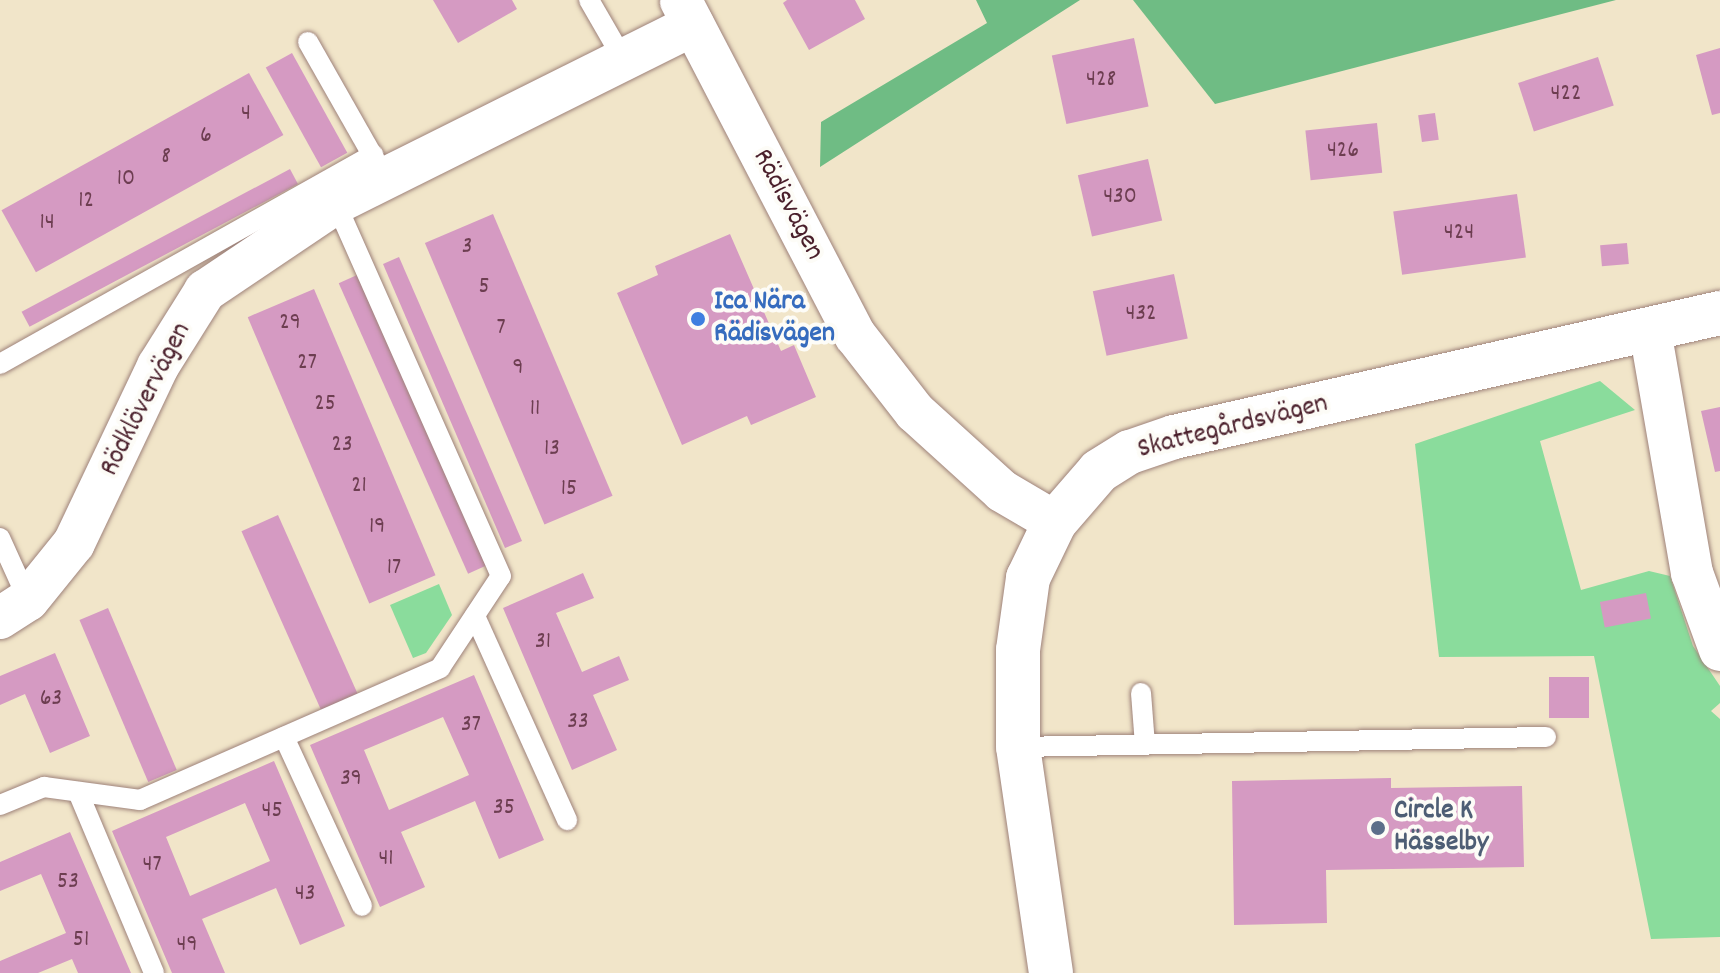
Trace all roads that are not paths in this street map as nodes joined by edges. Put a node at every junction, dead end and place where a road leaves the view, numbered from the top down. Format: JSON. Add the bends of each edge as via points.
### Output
{"nodes":[{"id":1,"x":589,"y":0,"type":"edge"},
{"id":2,"x":687,"y":12,"type":"edge"},
{"id":3,"x":308,"y":42,"type":"dead end"},
{"id":4,"x":623,"y":59,"type":"junction"},
{"id":5,"x":379,"y":167,"type":"junction"},
{"id":6,"x":336,"y":203,"type":"junction"},
{"id":7,"x":1720,"y":313,"type":"edge"},
{"id":8,"x":1650,"y":330,"type":"junction"},
{"id":9,"x":0,"y":364,"type":"edge"},
{"id":10,"x":1055,"y":522,"type":"junction"},
{"id":11,"x":0,"y":538,"type":"edge"},
{"id":12,"x":1703,"y":538,"type":"edge"},
{"id":13,"x":14,"y":609,"type":"edge"},
{"id":14,"x":475,"y":616,"type":"junction"},
{"id":15,"x":1720,"y":650,"type":"edge"},
{"id":16,"x":1141,"y":693,"type":"dead end"},
{"id":17,"x":284,"y":737,"type":"junction"},
{"id":18,"x":1546,"y":737,"type":"dead end"},
{"id":19,"x":1145,"y":745,"type":"junction"},
{"id":20,"x":1018,"y":747,"type":"junction"},
{"id":21,"x":78,"y":792,"type":"junction"},
{"id":22,"x":0,"y":805,"type":"edge"},
{"id":23,"x":567,"y":820,"type":"dead end"},
{"id":24,"x":362,"y":906,"type":"dead end"},
{"id":25,"x":154,"y":973,"type":"edge"},
{"id":26,"x":1051,"y":973,"type":"edge"}],
"edges":[{"from":1,"to":4,"type":"lane"},
{"from":2,"to":4,"type":"street","name":"Rödklövervägen"},
{"from":2,"to":10,"type":"street","name":"Rädisvägen","via":[[855,335],[915,412],[1002,491]]},
{"from":3,"to":5,"type":"lane"},
{"from":4,"to":5,"type":"street","name":"Rödklövervägen"},
{"from":5,"to":6,"type":"street","name":"Rödklövervägen"},
{"from":5,"to":9,"type":"lane","name":"Rödklövervägen"},
{"from":6,"to":13,"type":"street","name":"Rödklövervägen","via":[[205,291],[158,366],[74,543]]},
{"from":6,"to":14,"type":"lane","via":[[501,576]]},
{"from":7,"to":8,"type":"street","name":"Skattegårdsvägen"},
{"from":8,"to":10,"type":"street","name":"Skattegårdsvägen","via":[[1174,437],[1130,452],[1099,471]]},
{"from":8,"to":12,"type":"street"},
{"from":10,"to":20,"type":"street","name":"Skattegårdsvägen","via":[[1028,578],[1018,650]]},
{"from":11,"to":13,"type":"lane","name":"Rödklövervägen"},
{"from":12,"to":15,"type":"street","via":[[1692,573]]},
{"from":14,"to":17,"type":"lane","via":[[440,668]]},
{"from":14,"to":23,"type":"lane"},
{"from":16,"to":19,"type":"lane"},
{"from":17,"to":21,"type":"lane","via":[[140,800]]},
{"from":17,"to":24,"type":"lane"},
{"from":18,"to":19,"type":"lane"},
{"from":19,"to":20,"type":"lane"},
{"from":20,"to":26,"type":"street","name":"Skattegårdsvägen"},
{"from":21,"to":22,"type":"lane","via":[[44,787]]},
{"from":21,"to":25,"type":"lane"}]}
